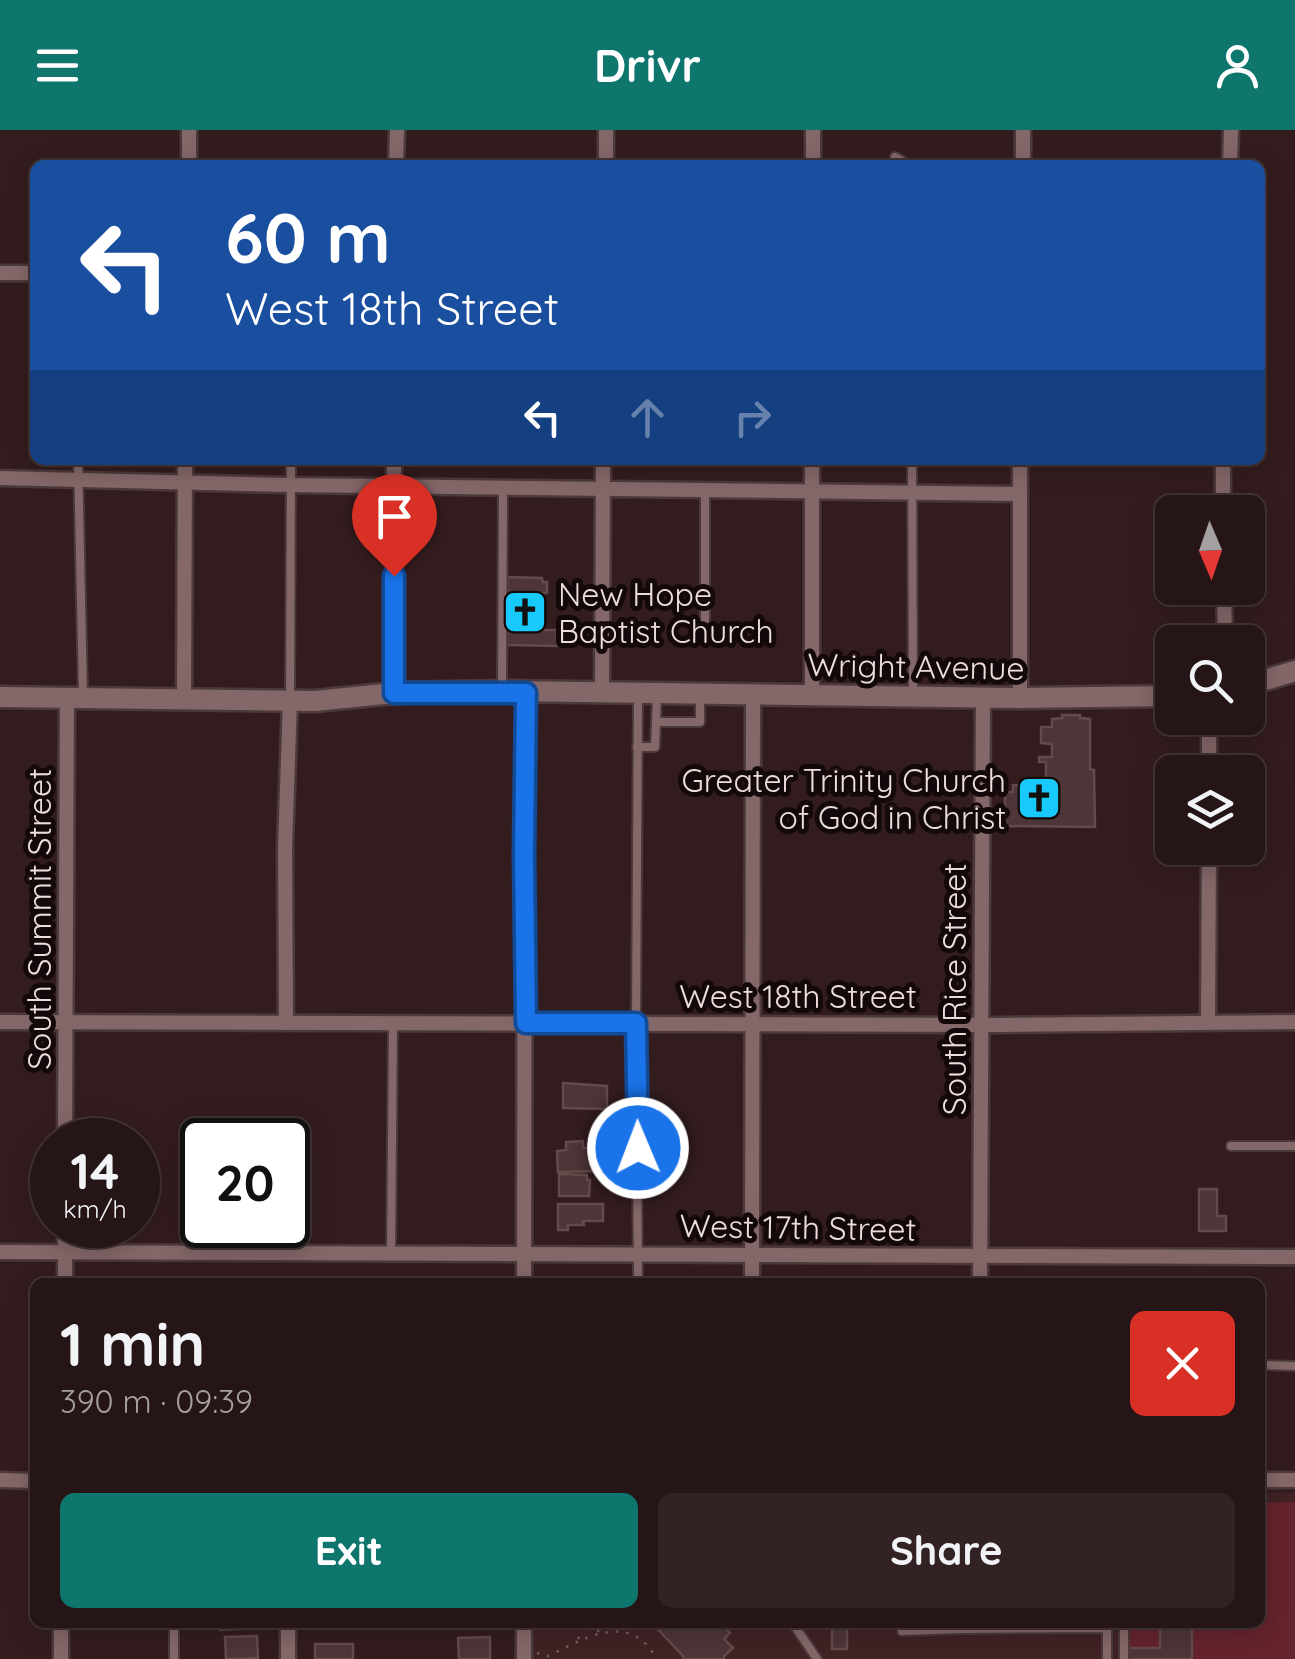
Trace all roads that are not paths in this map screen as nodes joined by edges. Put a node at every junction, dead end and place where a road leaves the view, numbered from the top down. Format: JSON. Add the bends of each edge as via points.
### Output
{"nodes":[{"id":1,"x":190,"y":130,"type":"edge"},
{"id":2,"x":397,"y":130,"type":"edge"},
{"id":3,"x":606,"y":130,"type":"edge"},
{"id":4,"x":813,"y":130,"type":"edge"},
{"id":5,"x":1023,"y":130,"type":"edge"},
{"id":6,"x":1231,"y":130,"type":"edge"},
{"id":7,"x":895,"y":157,"type":"dead end"},
{"id":8,"x":189,"y":160,"type":"edge"},
{"id":9,"x":396,"y":160,"type":"edge"},
{"id":10,"x":606,"y":160,"type":"edge"},
{"id":11,"x":813,"y":160,"type":"edge"},
{"id":12,"x":900,"y":160,"type":"edge"},
{"id":13,"x":1023,"y":160,"type":"edge"},
{"id":14,"x":1230,"y":160,"type":"edge"},
{"id":15,"x":0,"y":273,"type":"edge"},
{"id":16,"x":30,"y":274,"type":"edge"},
{"id":17,"x":78,"y":465,"type":"edge"},
{"id":18,"x":185,"y":465,"type":"edge"},
{"id":19,"x":291,"y":465,"type":"edge"},
{"id":20,"x":394,"y":465,"type":"edge"},
{"id":21,"x":604,"y":465,"type":"edge"},
{"id":22,"x":812,"y":465,"type":"edge"},
{"id":23,"x":912,"y":465,"type":"edge"},
{"id":24,"x":1020,"y":465,"type":"edge"},
{"id":25,"x":1223,"y":465,"type":"edge"},
{"id":26,"x":0,"y":478,"type":"edge"},
{"id":27,"x":78,"y":479,"type":"junction"},
{"id":28,"x":185,"y":482,"type":"junction"},
{"id":29,"x":290,"y":485,"type":"junction"},
{"id":30,"x":394,"y":486,"type":"junction"},
{"id":31,"x":503,"y":488,"type":"junction"},
{"id":32,"x":603,"y":489,"type":"junction"},
{"id":33,"x":705,"y":489,"type":"junction"},
{"id":34,"x":812,"y":490,"type":"junction"},
{"id":35,"x":911,"y":493,"type":"junction"},
{"id":36,"x":1020,"y":494,"type":"junction"},
{"id":37,"x":1222,"y":495,"type":"edge"},
{"id":38,"x":705,"y":632,"type":"dead end"},
{"id":39,"x":1295,"y":671,"type":"edge"},
{"id":40,"x":1265,"y":680,"type":"edge"},
{"id":41,"x":502,"y":692,"type":"junction"},
{"id":42,"x":394,"y":693,"type":"junction"},
{"id":43,"x":526,"y":693,"type":"junction"},
{"id":44,"x":602,"y":693,"type":"junction"},
{"id":45,"x":648,"y":694,"type":"junction"},
{"id":46,"x":700,"y":694,"type":"junction"},
{"id":47,"x":753,"y":694,"type":"junction"},
{"id":48,"x":812,"y":695,"type":"junction"},
{"id":49,"x":913,"y":696,"type":"junction"},
{"id":50,"x":982,"y":696,"type":"junction"},
{"id":51,"x":1155,"y":696,"type":"edge"},
{"id":52,"x":0,"y":697,"type":"edge"},
{"id":53,"x":1020,"y":698,"type":"junction"},
{"id":54,"x":75,"y":699,"type":"junction"},
{"id":55,"x":184,"y":699,"type":"junction"},
{"id":56,"x":290,"y":700,"type":"junction"},
{"id":57,"x":656,"y":722,"type":"junction"},
{"id":58,"x":637,"y":747,"type":"junction"},
{"id":59,"x":1209,"y":865,"type":"edge"},
{"id":60,"x":0,"y":1022,"type":"edge"},
{"id":61,"x":1208,"y":1022,"type":"junction"},
{"id":62,"x":1295,"y":1022,"type":"edge"},
{"id":63,"x":66,"y":1023,"type":"junction"},
{"id":64,"x":286,"y":1023,"type":"junction"},
{"id":65,"x":392,"y":1023,"type":"junction"},
{"id":66,"x":526,"y":1023,"type":"junction"},
{"id":67,"x":636,"y":1023,"type":"junction"},
{"id":68,"x":753,"y":1024,"type":"junction"},
{"id":69,"x":981,"y":1024,"type":"junction"},
{"id":70,"x":66,"y":1118,"type":"edge"},
{"id":71,"x":1231,"y":1146,"type":"dead end"},
{"id":72,"x":1295,"y":1146,"type":"edge"},
{"id":73,"x":65,"y":1248,"type":"edge"},
{"id":74,"x":0,"y":1252,"type":"edge"},
{"id":75,"x":638,"y":1253,"type":"junction"},
{"id":76,"x":65,"y":1254,"type":"junction"},
{"id":77,"x":390,"y":1254,"type":"junction"},
{"id":78,"x":752,"y":1254,"type":"junction"},
{"id":79,"x":524,"y":1255,"type":"junction"},
{"id":80,"x":980,"y":1256,"type":"junction"},
{"id":81,"x":1295,"y":1257,"type":"edge"},
{"id":82,"x":65,"y":1278,"type":"edge"},
{"id":83,"x":524,"y":1278,"type":"edge"},
{"id":84,"x":638,"y":1278,"type":"edge"},
{"id":85,"x":752,"y":1278,"type":"edge"},
{"id":86,"x":980,"y":1278,"type":"edge"},
{"id":87,"x":1265,"y":1366,"type":"edge"},
{"id":88,"x":1295,"y":1366,"type":"edge"},
{"id":89,"x":0,"y":1480,"type":"edge"},
{"id":90,"x":1265,"y":1480,"type":"edge"},
{"id":91,"x":1295,"y":1480,"type":"edge"},
{"id":92,"x":30,"y":1481,"type":"edge"},
{"id":93,"x":61,"y":1628,"type":"edge"},
{"id":94,"x":174,"y":1628,"type":"edge"},
{"id":95,"x":288,"y":1628,"type":"edge"},
{"id":96,"x":524,"y":1628,"type":"edge"},
{"id":97,"x":796,"y":1628,"type":"edge"},
{"id":98,"x":940,"y":1628,"type":"edge"},
{"id":99,"x":1108,"y":1628,"type":"edge"},
{"id":100,"x":1124,"y":1628,"type":"edge"},
{"id":101,"x":902,"y":1632,"type":"dead end"},
{"id":102,"x":524,"y":1656,"type":"edge"},
{"id":103,"x":60,"y":1659,"type":"edge"},
{"id":104,"x":174,"y":1659,"type":"edge"},
{"id":105,"x":288,"y":1659,"type":"edge"},
{"id":106,"x":817,"y":1659,"type":"edge"},
{"id":107,"x":1107,"y":1659,"type":"edge"},
{"id":108,"x":1124,"y":1659,"type":"edge"}],
"edges":[{"from":1,"to":8,"type":"street"},
{"from":2,"to":9,"type":"street"},
{"from":3,"to":10,"type":"street"},
{"from":4,"to":11,"type":"street"},
{"from":5,"to":13,"type":"street"},
{"from":6,"to":14,"type":"street"},
{"from":7,"to":12,"type":"lane"},
{"from":15,"to":16,"type":"street"},
{"from":17,"to":27,"type":"lane"},
{"from":18,"to":28,"type":"street"},
{"from":19,"to":29,"type":"lane"},
{"from":20,"to":30,"type":"street"},
{"from":21,"to":32,"type":"street"},
{"from":22,"to":34,"type":"street"},
{"from":23,"to":35,"type":"lane"},
{"from":24,"to":36,"type":"street"},
{"from":25,"to":37,"type":"street"},
{"from":26,"to":27,"type":"street"},
{"from":27,"to":28,"type":"street"},
{"from":27,"to":54,"type":"lane"},
{"from":28,"to":29,"type":"street"},
{"from":28,"to":55,"type":"street"},
{"from":29,"to":30,"type":"street"},
{"from":29,"to":56,"type":"lane"},
{"from":30,"to":31,"type":"street"},
{"from":30,"to":42,"type":"street"},
{"from":31,"to":32,"type":"street"},
{"from":31,"to":41,"type":"lane"},
{"from":32,"to":33,"type":"street"},
{"from":32,"to":44,"type":"street"},
{"from":33,"to":34,"type":"street"},
{"from":33,"to":38,"type":"lane"},
{"from":34,"to":35,"type":"street"},
{"from":34,"to":48,"type":"street"},
{"from":35,"to":36,"type":"street"},
{"from":35,"to":49,"type":"lane"},
{"from":36,"to":53,"type":"street"},
{"from":39,"to":40,"type":"main road"},
{"from":41,"to":42,"type":"main road","name":"Wright Avenue"},
{"from":41,"to":43,"type":"main road","name":"Wright Avenue"},
{"from":42,"to":56,"type":"main road","name":"Wright Avenue"},
{"from":43,"to":44,"type":"main road","name":"Wright Avenue"},
{"from":43,"to":66,"type":"street"},
{"from":44,"to":45,"type":"main road","name":"Wright Avenue"},
{"from":45,"to":46,"type":"main road","name":"Wright Avenue"},
{"from":45,"to":57,"type":"lane"},
{"from":45,"to":58,"type":"lane"},
{"from":46,"to":47,"type":"main road","name":"Wright Avenue"},
{"from":46,"to":57,"type":"lane","via":[[700,722]]},
{"from":47,"to":48,"type":"main road","name":"Wright Avenue"},
{"from":47,"to":68,"type":"street"},
{"from":48,"to":49,"type":"main road","name":"Wright Avenue"},
{"from":49,"to":50,"type":"main road","name":"Wright Avenue"},
{"from":50,"to":53,"type":"main road","name":"Wright Avenue"},
{"from":50,"to":69,"type":"street","name":"South Rice Street"},
{"from":51,"to":53,"type":"main road","name":"Wright Avenue"},
{"from":52,"to":54,"type":"main road","name":"Wright Avenue"},
{"from":54,"to":55,"type":"main road","name":"Wright Avenue"},
{"from":54,"to":63,"type":"street","name":"South Summit Street"},
{"from":55,"to":56,"type":"main road","name":"Wright Avenue"},
{"from":56,"to":64,"type":"street"},
{"from":57,"to":58,"type":"lane","via":[[655,747]]},
{"from":58,"to":67,"type":"lane"},
{"from":59,"to":61,"type":"street"},
{"from":60,"to":63,"type":"street","name":"West 18th Street"},
{"from":61,"to":62,"type":"street","name":"West 18th Street"},
{"from":61,"to":69,"type":"street","name":"West 18th Street"},
{"from":63,"to":64,"type":"street","name":"West 18th Street"},
{"from":63,"to":70,"type":"street","name":"South Summit Street"},
{"from":64,"to":65,"type":"street","name":"West 18th Street"},
{"from":65,"to":66,"type":"street","name":"West 18th Street"},
{"from":65,"to":77,"type":"lane"},
{"from":66,"to":67,"type":"street","name":"West 18th Street"},
{"from":66,"to":79,"type":"street"},
{"from":67,"to":68,"type":"street","name":"West 18th Street"},
{"from":67,"to":75,"type":"lane"},
{"from":68,"to":69,"type":"street","name":"West 18th Street"},
{"from":68,"to":78,"type":"street"},
{"from":69,"to":80,"type":"street","name":"South Rice Street"},
{"from":71,"to":72,"type":"lane"},
{"from":73,"to":76,"type":"street"},
{"from":74,"to":76,"type":"street","name":"West 17th Street"},
{"from":75,"to":78,"type":"street","name":"West 17th Street"},
{"from":75,"to":79,"type":"street","name":"West 17th Street"},
{"from":75,"to":84,"type":"lane"},
{"from":76,"to":77,"type":"street","name":"West 17th Street"},
{"from":76,"to":82,"type":"street"},
{"from":77,"to":79,"type":"street","name":"West 17th Street"},
{"from":78,"to":80,"type":"street","name":"West 17th Street"},
{"from":78,"to":85,"type":"street"},
{"from":79,"to":83,"type":"street"},
{"from":80,"to":81,"type":"street","name":"West 17th Street"},
{"from":80,"to":86,"type":"street","name":"South Rice Street"},
{"from":87,"to":88,"type":"lane"},
{"from":89,"to":92,"type":"street"},
{"from":90,"to":91,"type":"street"},
{"from":93,"to":103,"type":"street"},
{"from":94,"to":104,"type":"lane"},
{"from":95,"to":105,"type":"street"},
{"from":96,"to":102,"type":"street"},
{"from":97,"to":106,"type":"lane"},
{"from":98,"to":101,"type":"lane"},
{"from":99,"to":107,"type":"lane"},
{"from":100,"to":108,"type":"lane"}]}
